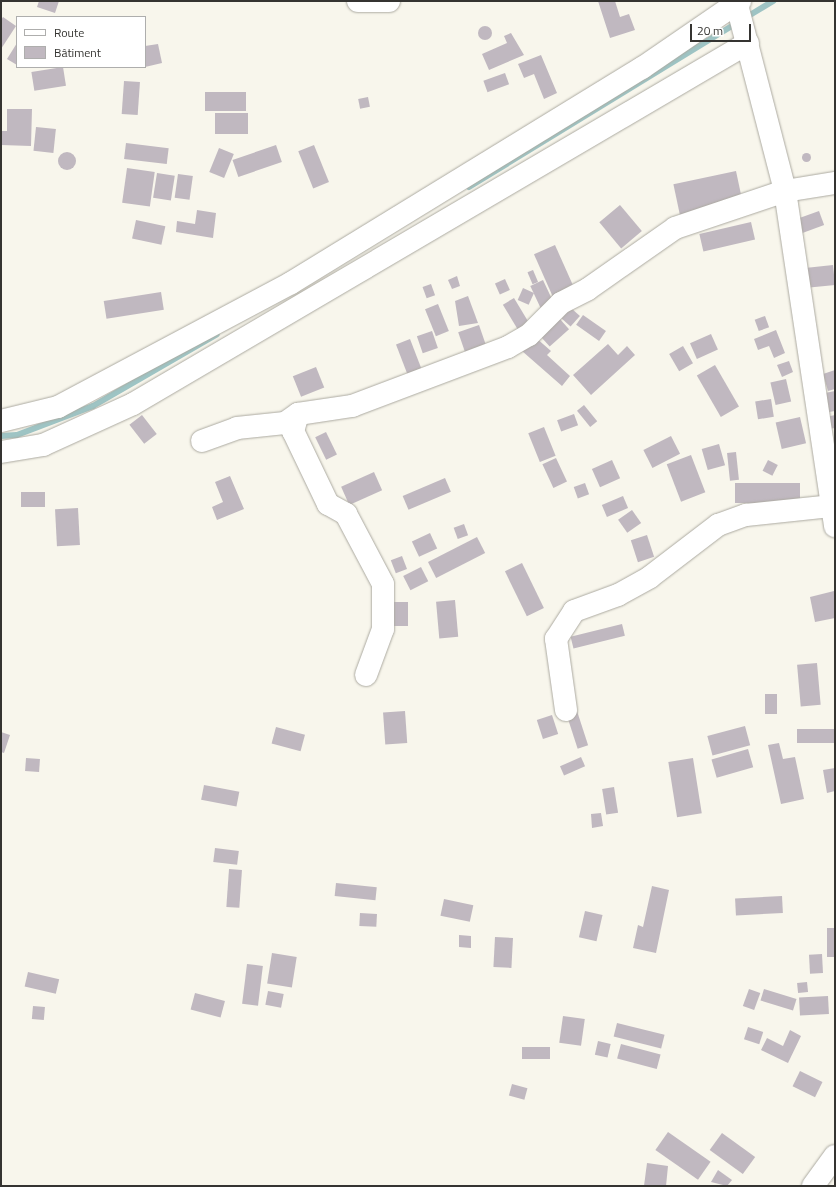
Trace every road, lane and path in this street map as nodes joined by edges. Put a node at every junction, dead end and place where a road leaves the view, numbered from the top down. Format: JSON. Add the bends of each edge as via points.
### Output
{"nodes":[{"id":1,"x":358,"y":1,"type":"edge"},
{"id":2,"x":389,"y":1,"type":"edge"},
{"id":3,"x":738,"y":2,"type":"edge"},
{"id":4,"x":748,"y":43,"type":"junction"},
{"id":5,"x":835,"y":183,"type":"edge"},
{"id":6,"x":784,"y":192,"type":"junction"},
{"id":7,"x":298,"y":414,"type":"junction"},
{"id":8,"x":1,"y":421,"type":"edge"},
{"id":9,"x":202,"y":441,"type":"dead end"},
{"id":10,"x":1,"y":452,"type":"edge"},
{"id":11,"x":833,"y":516,"type":"edge"},
{"id":12,"x":366,"y":675,"type":"dead end"},
{"id":13,"x":566,"y":710,"type":"dead end"},
{"id":14,"x":835,"y":1156,"type":"edge"},
{"id":15,"x":813,"y":1186,"type":"edge"}],
"edges":[{"from":1,"to":2,"type":"street"},
{"from":3,"to":4,"type":"street"},
{"from":3,"to":8,"type":"street","via":[[642,68],[291,283],[58,407]]},
{"from":4,"to":6,"type":"street"},
{"from":4,"to":10,"type":"street","via":[[133,404],[43,444]]},
{"from":5,"to":6,"type":"street"},
{"from":6,"to":7,"type":"street","via":[[675,228],[588,289],[561,302],[529,335],[508,347],[352,406]]},
{"from":6,"to":11,"type":"street"},
{"from":7,"to":9,"type":"street","via":[[285,423],[237,428]]},
{"from":7,"to":12,"type":"street","via":[[293,431],[328,504],[346,514],[383,584],[383,629]]},
{"from":11,"to":13,"type":"street","via":[[746,515],[718,525],[650,577],[618,595],[574,611],[556,639]]},
{"from":14,"to":15,"type":"street"}]}
